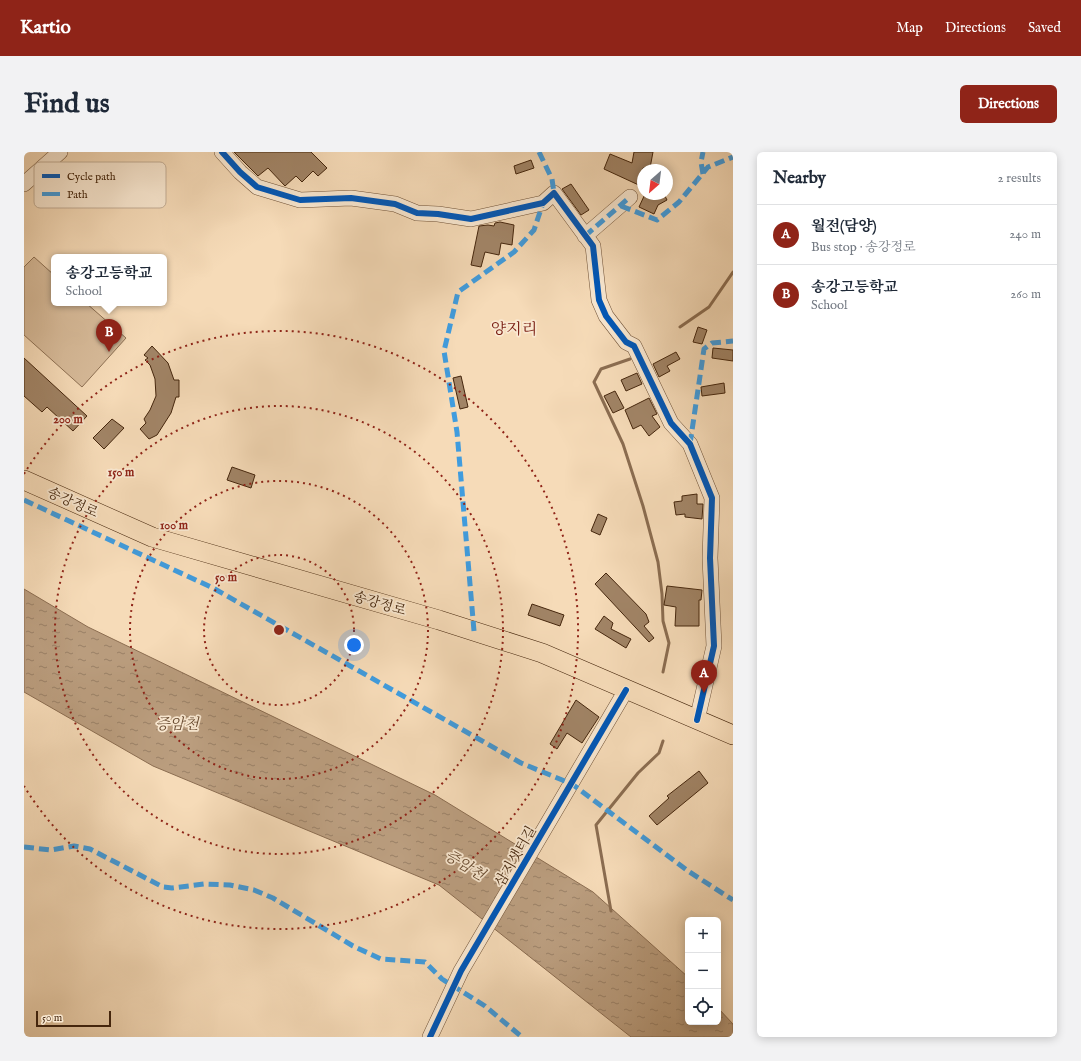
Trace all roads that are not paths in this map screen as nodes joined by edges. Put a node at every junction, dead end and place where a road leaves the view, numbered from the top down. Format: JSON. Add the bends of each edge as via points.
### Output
{"nodes":[{"id":1,"x":60,"y":152,"type":"edge"},
{"id":2,"x":222,"y":152,"type":"edge"},
{"id":3,"x":49,"y":162,"type":"edge"},
{"id":4,"x":34,"y":175,"type":"edge"},
{"id":5,"x":24,"y":184,"type":"edge"},
{"id":6,"x":630,"y":197,"type":"dead end"},
{"id":7,"x":586,"y":236,"type":"junction"},
{"id":8,"x":24,"y":480,"type":"edge"},
{"id":9,"x":626,"y":690,"type":"junction"},
{"id":10,"x":697,"y":720,"type":"junction"},
{"id":11,"x":733,"y":735,"type":"edge"},
{"id":12,"x":430,"y":1037,"type":"edge"}],
"edges":[{"from":1,"to":3,"type":"street"},
{"from":2,"to":7,"type":"street","via":[[257,186],[300,200],[351,198],[395,204],[417,213],[471,219],[543,203],[554,193]]},
{"from":4,"to":5,"type":"street"},
{"from":6,"to":7,"type":"street"},
{"from":7,"to":10,"type":"street","via":[[593,246],[598,300],[606,316],[626,342],[634,346],[671,422],[690,444],[712,498],[710,558],[714,646]]},
{"from":8,"to":9,"type":"main road","name":"송강정로","via":[[152,536],[484,633],[542,653]]},
{"from":9,"to":10,"type":"main road","name":"송강정로"},
{"from":9,"to":12,"type":"street","name":"삼지샛터길","via":[[461,971]]},
{"from":10,"to":11,"type":"main road","name":"송강정로"}]}
